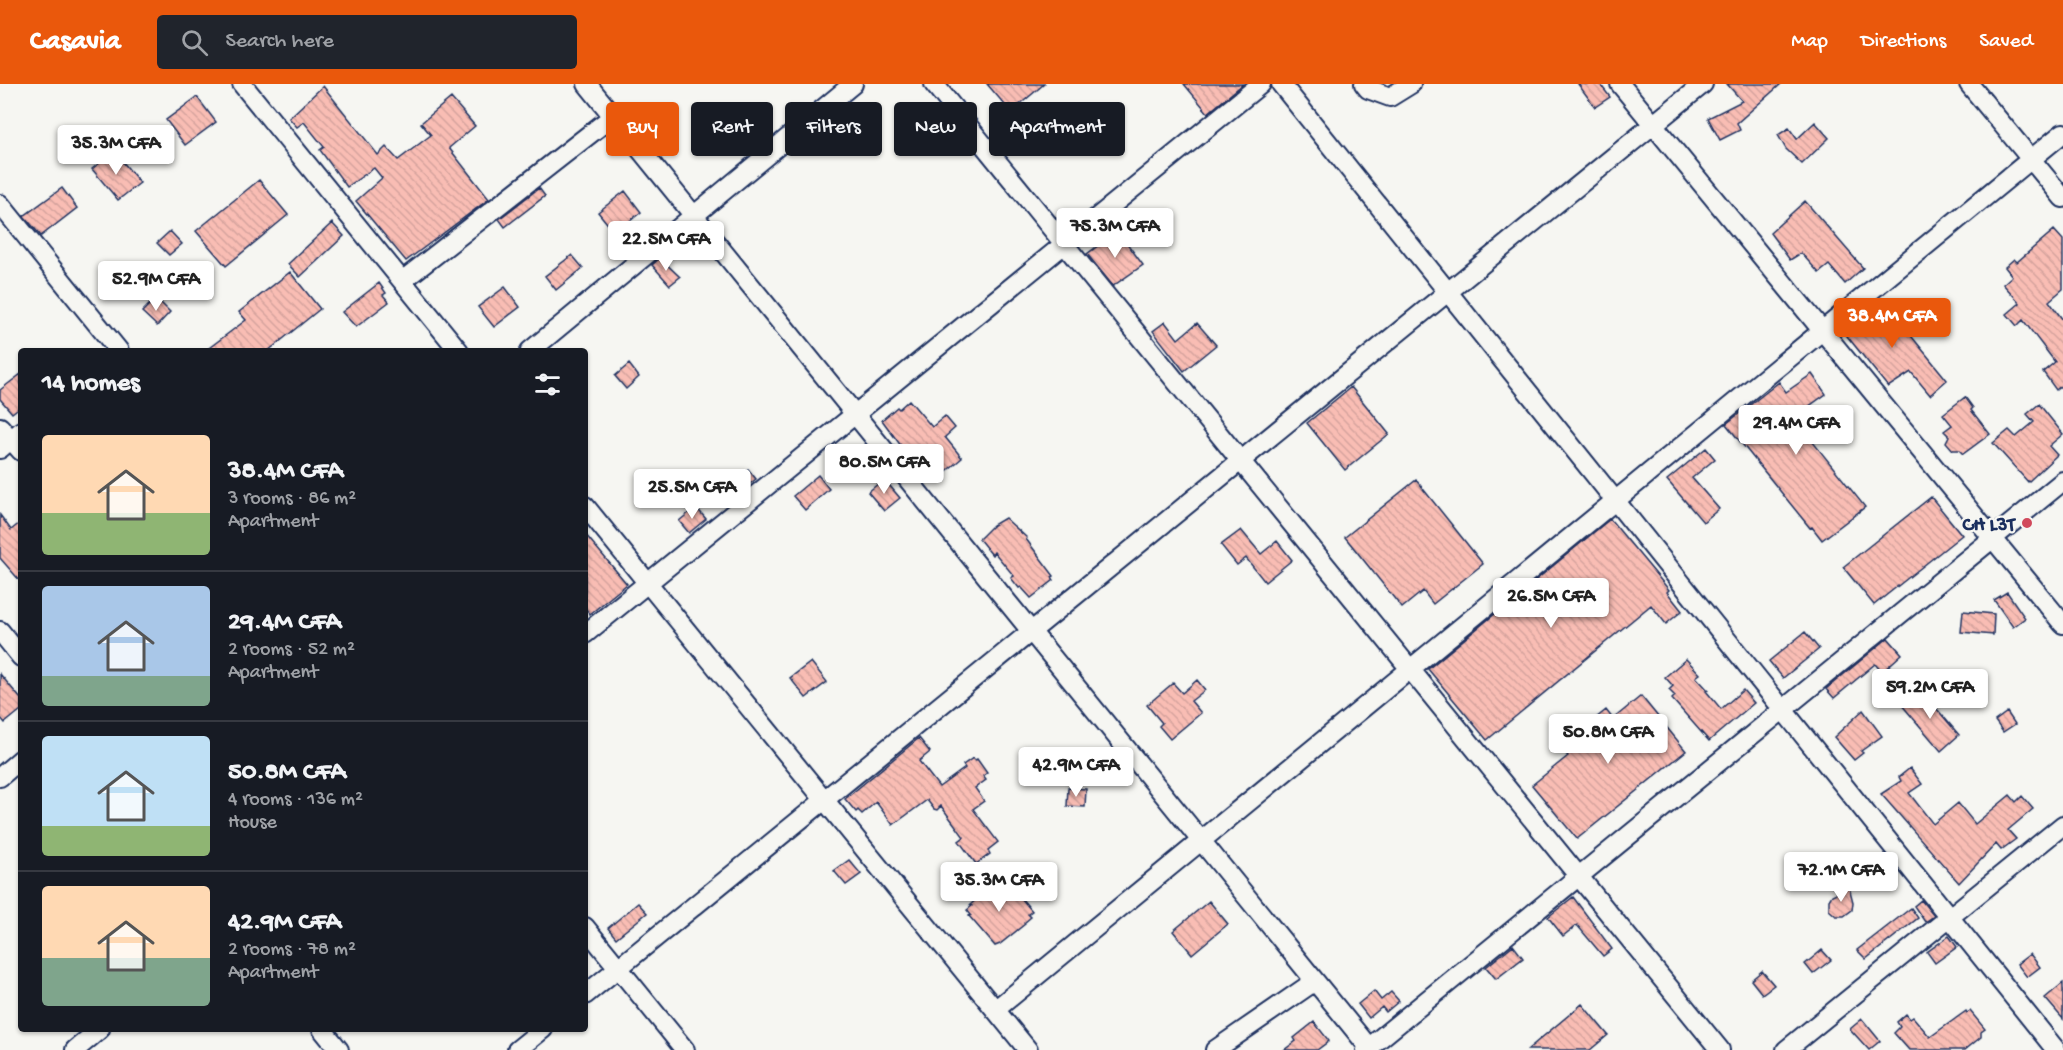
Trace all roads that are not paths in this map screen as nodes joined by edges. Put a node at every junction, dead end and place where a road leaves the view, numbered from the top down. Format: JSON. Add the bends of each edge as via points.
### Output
{"nodes":[{"id":1,"x":242,"y":84,"type":"edge"},
{"id":2,"x":587,"y":84,"type":"edge"},
{"id":3,"x":853,"y":84,"type":"edge"},
{"id":4,"x":933,"y":84,"type":"edge"},
{"id":5,"x":1261,"y":84,"type":"edge"},
{"id":6,"x":1281,"y":84,"type":"edge"},
{"id":7,"x":1364,"y":84,"type":"edge"},
{"id":8,"x":1411,"y":84,"type":"edge"},
{"id":9,"x":1620,"y":84,"type":"edge"},
{"id":10,"x":1703,"y":84,"type":"edge"},
{"id":11,"x":1969,"y":84,"type":"edge"},
{"id":12,"x":606,"y":107,"type":"edge"},
{"id":13,"x":606,"y":122,"type":"edge"},
{"id":14,"x":1653,"y":124,"type":"junction"},
{"id":15,"x":2063,"y":133,"type":"edge"},
{"id":16,"x":646,"y":156,"type":"edge"},
{"id":17,"x":2031,"y":159,"type":"junction"},
{"id":18,"x":2063,"y":198,"type":"edge"},
{"id":19,"x":0,"y":204,"type":"edge"},
{"id":20,"x":694,"y":216,"type":"junction"},
{"id":21,"x":1064,"y":244,"type":"junction"},
{"id":22,"x":402,"y":281,"type":"junction"},
{"id":23,"x":1448,"y":292,"type":"junction"},
{"id":24,"x":1822,"y":331,"type":"junction"},
{"id":25,"x":116,"y":348,"type":"edge"},
{"id":26,"x":457,"y":348,"type":"edge"},
{"id":27,"x":534,"y":348,"type":"edge"},
{"id":28,"x":855,"y":414,"type":"junction"},
{"id":29,"x":1240,"y":461,"type":"junction"},
{"id":30,"x":2063,"y":481,"type":"edge"},
{"id":31,"x":1616,"y":501,"type":"junction"},
{"id":32,"x":588,"y":510,"type":"edge"},
{"id":33,"x":1993,"y":539,"type":"junction"},
{"id":34,"x":648,"y":583,"type":"junction"},
{"id":35,"x":2063,"y":624,"type":"edge"},
{"id":36,"x":0,"y":631,"type":"edge"},
{"id":37,"x":1032,"y":631,"type":"junction"},
{"id":38,"x":588,"y":632,"type":"edge"},
{"id":39,"x":18,"y":653,"type":"edge"},
{"id":40,"x":1410,"y":669,"type":"junction"},
{"id":41,"x":1783,"y":710,"type":"junction"},
{"id":42,"x":18,"y":762,"type":"edge"},
{"id":43,"x":0,"y":777,"type":"edge"},
{"id":44,"x":824,"y":800,"type":"junction"},
{"id":45,"x":2063,"y":825,"type":"edge"},
{"id":46,"x":1202,"y":841,"type":"junction"},
{"id":47,"x":1579,"y":877,"type":"junction"},
{"id":48,"x":1949,"y":917,"type":"junction"},
{"id":49,"x":588,"y":931,"type":"edge"},
{"id":50,"x":618,"y":968,"type":"junction"},
{"id":51,"x":1315,"y":981,"type":"junction"},
{"id":52,"x":588,"y":993,"type":"edge"},
{"id":53,"x":995,"y":1010,"type":"junction"},
{"id":54,"x":96,"y":1032,"type":"edge"},
{"id":55,"x":324,"y":1032,"type":"edge"},
{"id":56,"x":539,"y":1032,"type":"edge"},
{"id":57,"x":1369,"y":1049,"type":"edge"},
{"id":58,"x":75,"y":1050,"type":"edge"},
{"id":59,"x":339,"y":1050,"type":"edge"},
{"id":60,"x":517,"y":1050,"type":"edge"},
{"id":61,"x":685,"y":1050,"type":"edge"},
{"id":62,"x":1028,"y":1050,"type":"edge"},
{"id":63,"x":1215,"y":1050,"type":"edge"},
{"id":64,"x":1720,"y":1050,"type":"edge"},
{"id":65,"x":1786,"y":1050,"type":"edge"},
{"id":66,"x":2056,"y":1050,"type":"edge"}],
"edges":[{"from":1,"to":22,"type":"street"},
{"from":2,"to":12,"type":"street"},
{"from":3,"to":20,"type":"street"},
{"from":4,"to":21,"type":"street"},
{"from":5,"to":21,"type":"street"},
{"from":6,"to":23,"type":"street"},
{"from":7,"to":8,"type":"street","via":[[1390,97]]},
{"from":9,"to":14,"type":"street"},
{"from":10,"to":14,"type":"street"},
{"from":11,"to":17,"type":"street"},
{"from":13,"to":22,"type":"street"},
{"from":14,"to":23,"type":"street"},
{"from":14,"to":24,"type":"street"},
{"from":15,"to":17,"type":"street"},
{"from":16,"to":20,"type":"street"},
{"from":17,"to":18,"type":"street"},
{"from":17,"to":24,"type":"street"},
{"from":19,"to":25,"type":"street"},
{"from":20,"to":27,"type":"street"},
{"from":20,"to":28,"type":"street"},
{"from":21,"to":28,"type":"street"},
{"from":21,"to":29,"type":"street"},
{"from":22,"to":26,"type":"street"},
{"from":23,"to":29,"type":"street"},
{"from":23,"to":31,"type":"street"},
{"from":24,"to":31,"type":"street"},
{"from":24,"to":33,"type":"street"},
{"from":28,"to":34,"type":"street"},
{"from":28,"to":37,"type":"street"},
{"from":29,"to":37,"type":"street"},
{"from":29,"to":40,"type":"street"},
{"from":30,"to":33,"type":"street"},
{"from":31,"to":40,"type":"street"},
{"from":31,"to":41,"type":"street"},
{"from":32,"to":34,"type":"street"},
{"from":33,"to":35,"type":"street"},
{"from":33,"to":41,"type":"street"},
{"from":34,"to":38,"type":"street"},
{"from":34,"to":44,"type":"street"},
{"from":36,"to":39,"type":"street"},
{"from":37,"to":44,"type":"street"},
{"from":37,"to":46,"type":"street"},
{"from":40,"to":46,"type":"street"},
{"from":40,"to":47,"type":"street"},
{"from":41,"to":47,"type":"street"},
{"from":41,"to":48,"type":"street"},
{"from":42,"to":43,"type":"street"},
{"from":44,"to":50,"type":"street"},
{"from":44,"to":53,"type":"street"},
{"from":45,"to":48,"type":"street"},
{"from":46,"to":51,"type":"street"},
{"from":46,"to":53,"type":"street"},
{"from":47,"to":57,"type":"street"},
{"from":47,"to":64,"type":"street"},
{"from":48,"to":65,"type":"street"},
{"from":48,"to":66,"type":"street"},
{"from":49,"to":50,"type":"street"},
{"from":50,"to":52,"type":"street"},
{"from":50,"to":61,"type":"street"},
{"from":51,"to":57,"type":"street"},
{"from":51,"to":63,"type":"street"},
{"from":53,"to":62,"type":"street"},
{"from":54,"to":58,"type":"street"},
{"from":55,"to":59,"type":"street"},
{"from":56,"to":60,"type":"street"}]}
